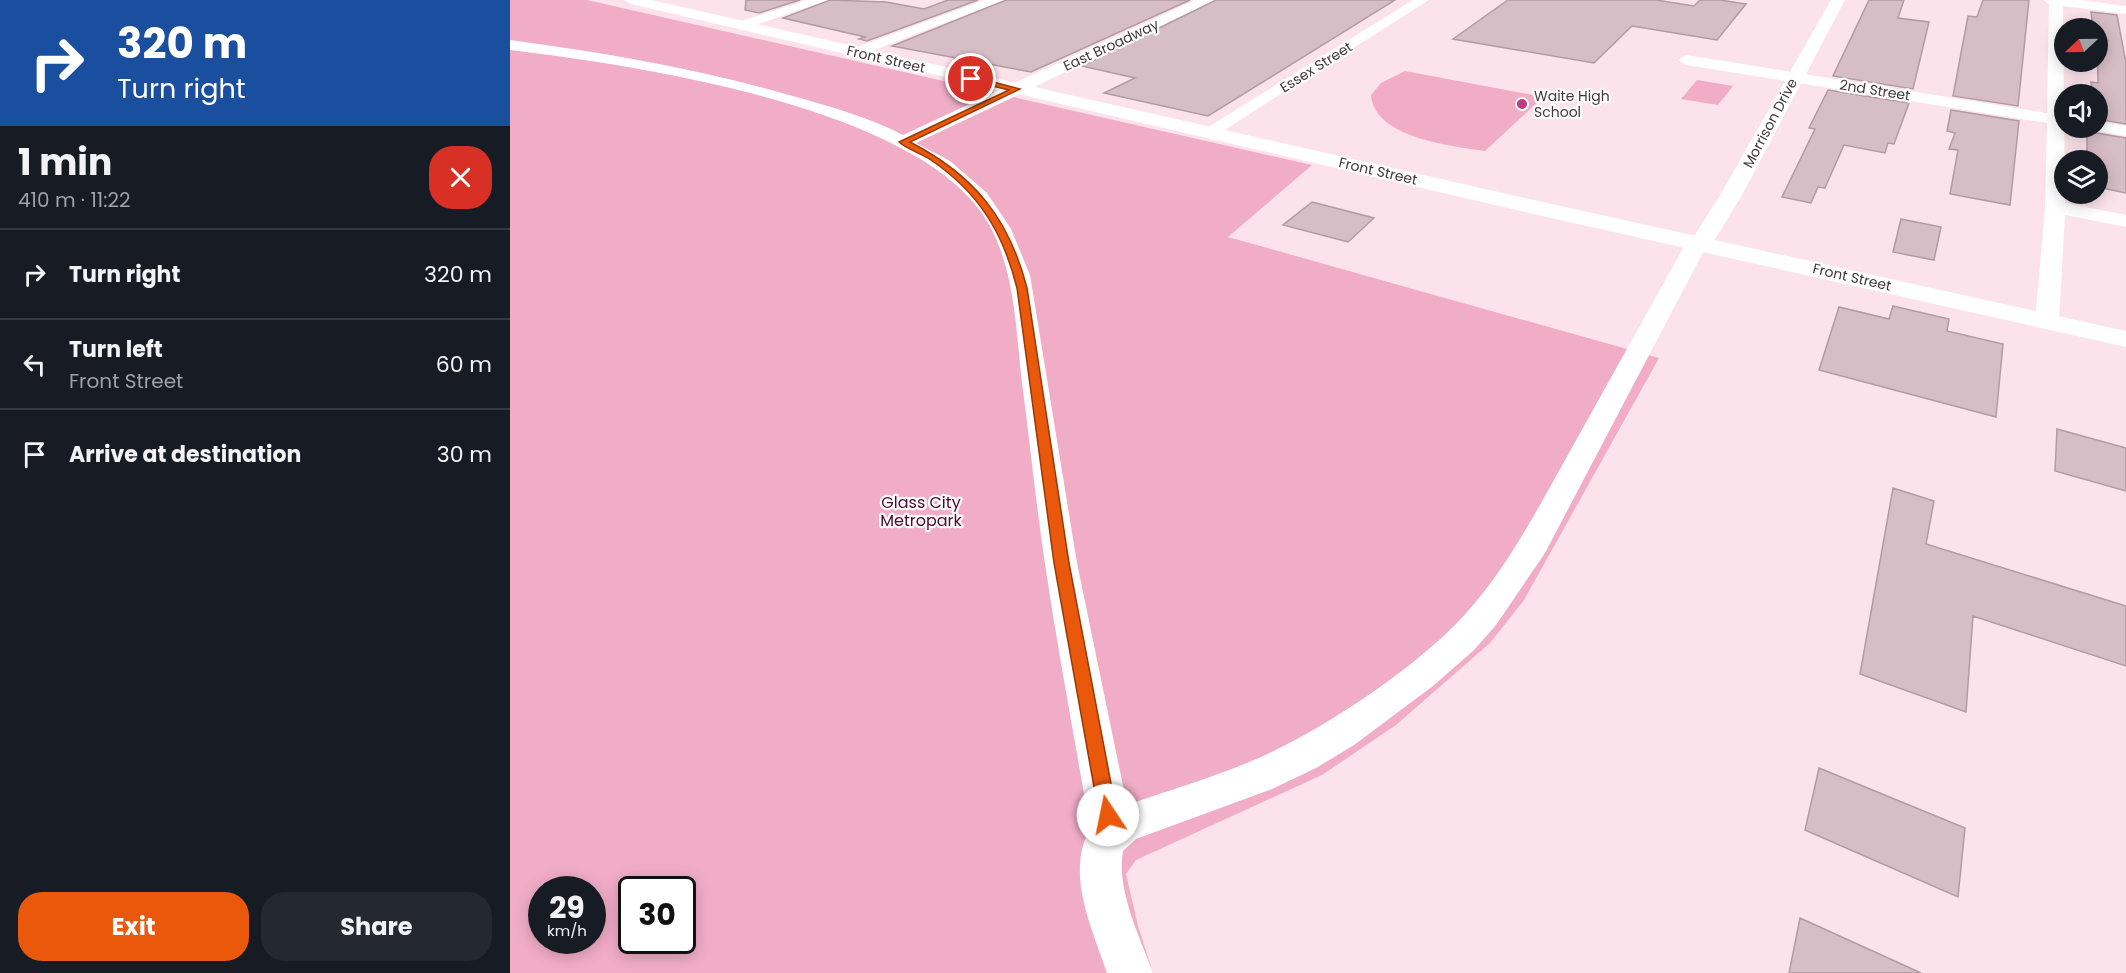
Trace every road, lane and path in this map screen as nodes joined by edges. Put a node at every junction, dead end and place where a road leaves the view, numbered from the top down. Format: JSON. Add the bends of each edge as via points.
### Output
{"nodes":[{"id":1,"x":821,"y":0,"type":"edge"},
{"id":2,"x":997,"y":0,"type":"edge"},
{"id":3,"x":1207,"y":0,"type":"edge"},
{"id":4,"x":1422,"y":0,"type":"edge"},
{"id":5,"x":1838,"y":0,"type":"edge"},
{"id":6,"x":2050,"y":0,"type":"edge"},
{"id":7,"x":2056,"y":0,"type":"edge"},
{"id":8,"x":638,"y":1,"type":"edge"},
{"id":9,"x":2126,"y":10,"type":"edge"},
{"id":10,"x":740,"y":26,"type":"junction"},
{"id":11,"x":510,"y":45,"type":"edge"},
{"id":12,"x":857,"y":52,"type":"junction"},
{"id":13,"x":1686,"y":60,"type":"dead end"},
{"id":14,"x":1795,"y":77,"type":"junction"},
{"id":15,"x":2058,"y":84,"type":"edge"},
{"id":16,"x":1016,"y":89,"type":"junction"},
{"id":17,"x":2054,"y":119,"type":"edge"},
{"id":18,"x":2108,"y":128,"type":"edge"},
{"id":19,"x":2126,"y":131,"type":"edge"},
{"id":20,"x":1209,"y":132,"type":"junction"},
{"id":21,"x":2058,"y":138,"type":"edge"},
{"id":22,"x":903,"y":142,"type":"junction"},
{"id":23,"x":2055,"y":207,"type":"junction"},
{"id":24,"x":2126,"y":221,"type":"edge"},
{"id":25,"x":1699,"y":244,"type":"junction"},
{"id":26,"x":2047,"y":322,"type":"junction"},
{"id":27,"x":2126,"y":339,"type":"edge"},
{"id":28,"x":1112,"y":834,"type":"junction"},
{"id":29,"x":1130,"y":973,"type":"edge"}],
"edges":[{"from":1,"to":10,"type":"street"},
{"from":2,"to":12,"type":"street"},
{"from":3,"to":16,"type":"main road","name":"East Broadway"},
{"from":4,"to":20,"type":"street","name":"Essex Street"},
{"from":5,"to":14,"type":"main road","name":"Morrison Drive"},
{"from":6,"to":7,"type":"street"},
{"from":7,"to":9,"type":"street"},
{"from":7,"to":15,"type":"street"},
{"from":8,"to":10,"type":"main road","name":"Front Street"},
{"from":10,"to":12,"type":"main road","name":"Front Street"},
{"from":11,"to":22,"type":"street","via":[[578,52],[670,70],[793,101]]},
{"from":12,"to":16,"type":"main road","name":"Front Street"},
{"from":13,"to":14,"type":"street","name":"2nd Street"},
{"from":14,"to":17,"type":"street","name":"2nd Street"},
{"from":14,"to":25,"type":"main road","name":"Morrison Drive","via":[[1730,197]]},
{"from":16,"to":20,"type":"main road","name":"Front Street"},
{"from":16,"to":22,"type":"street"},
{"from":18,"to":19,"type":"street"},
{"from":20,"to":25,"type":"main road","name":"Front Street"},
{"from":21,"to":23,"type":"street"},
{"from":22,"to":28,"type":"street","via":[[934,158],[979,196],[1013,253],[1022,288],[1061,563]]},
{"from":23,"to":24,"type":"street"},
{"from":23,"to":26,"type":"street"},
{"from":25,"to":26,"type":"main road","name":"Front Street"},
{"from":25,"to":28,"type":"street","via":[[1530,553],[1462,640],[1340,734],[1302,756],[1258,777],[1122,825]]},
{"from":26,"to":27,"type":"main road","name":"Front Street"},
{"from":28,"to":29,"type":"street","via":[[1103,846],[1101,862],[1108,906]]}]}
